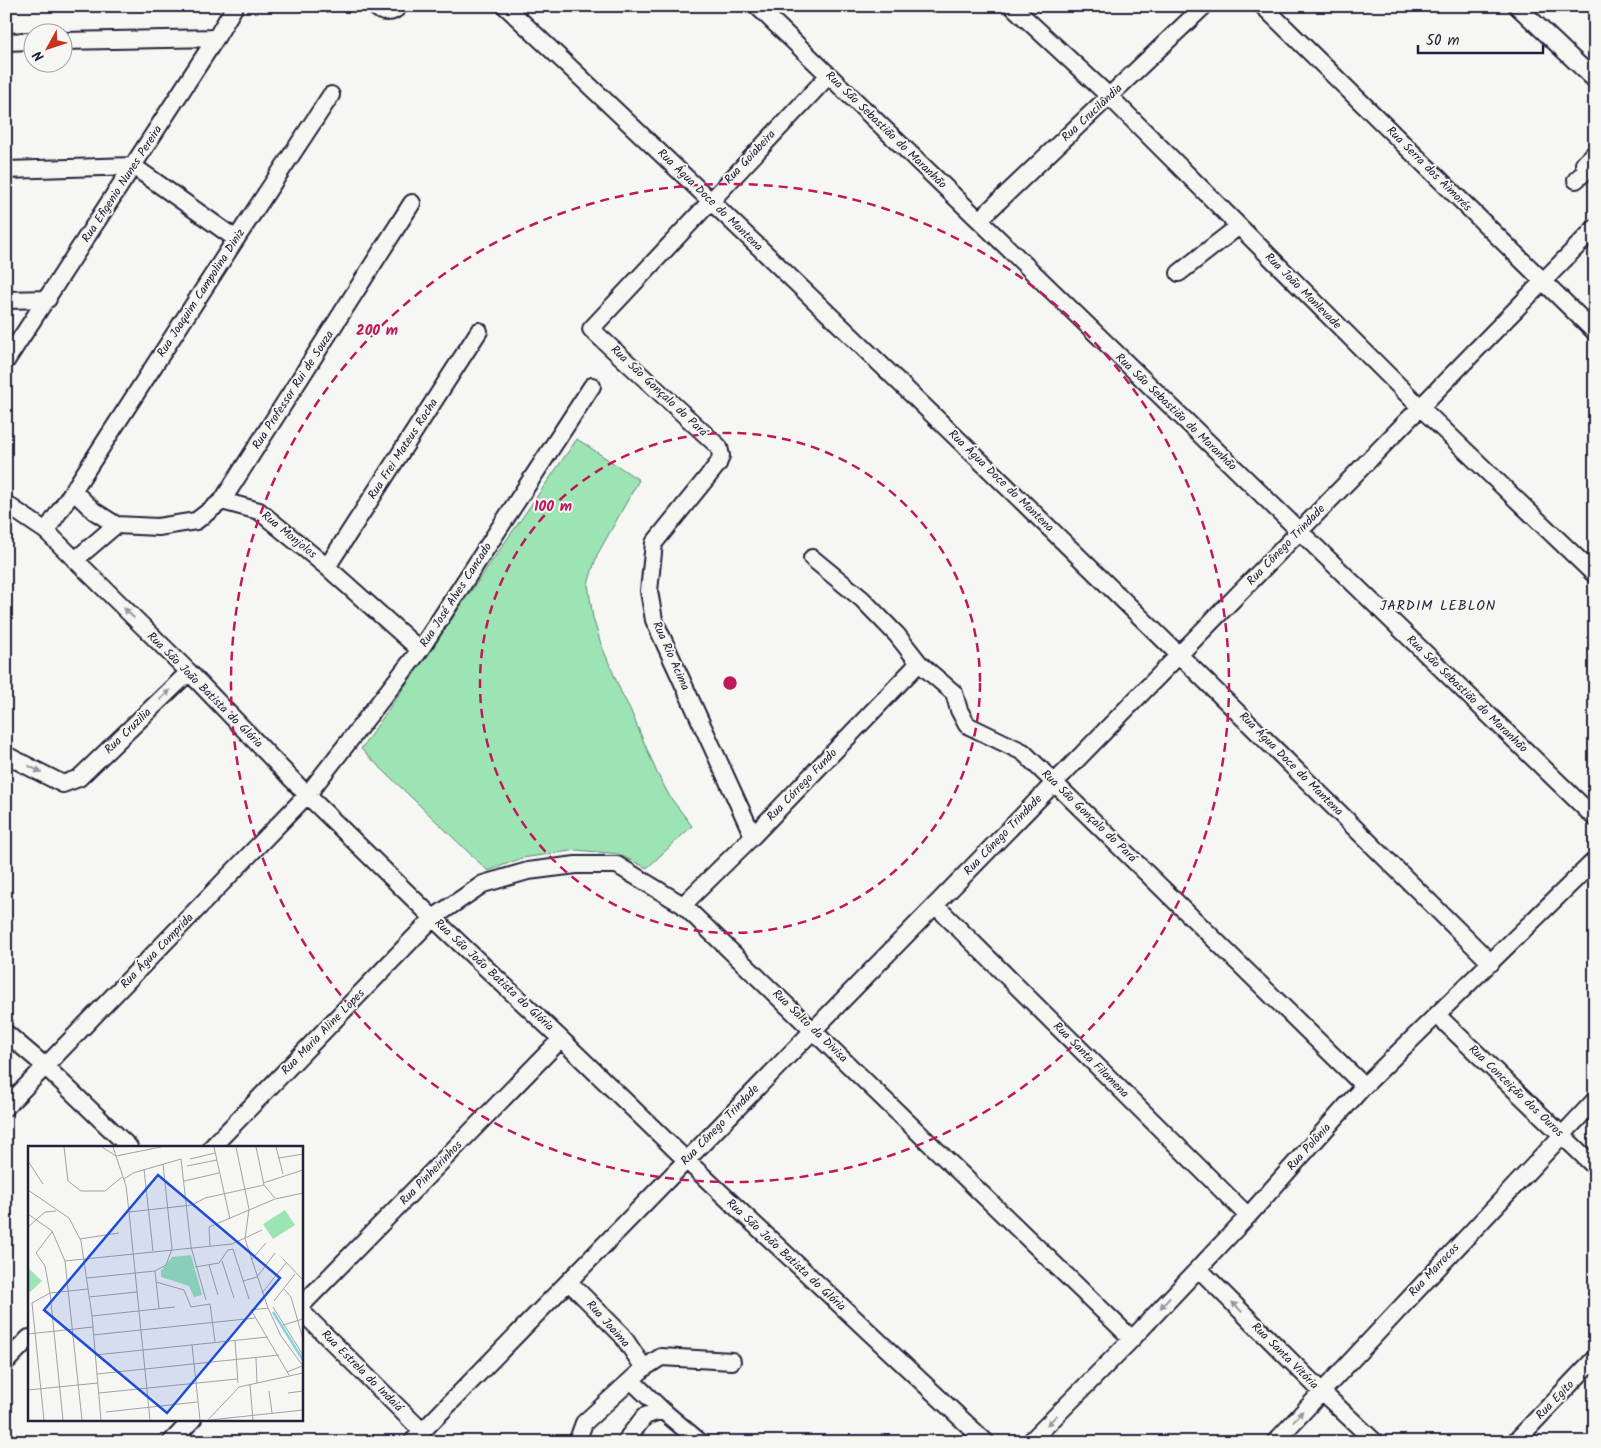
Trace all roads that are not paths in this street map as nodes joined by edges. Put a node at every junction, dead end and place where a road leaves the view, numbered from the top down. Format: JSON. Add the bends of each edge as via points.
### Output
{"nodes":[{"id":1,"x":235,"y":6,"type":"edge"},
{"id":2,"x":375,"y":6,"type":"edge"},
{"id":3,"x":399,"y":6,"type":"edge"},
{"id":4,"x":504,"y":6,"type":"edge"},
{"id":5,"x":757,"y":6,"type":"edge"},
{"id":6,"x":1012,"y":6,"type":"edge"},
{"id":7,"x":1204,"y":6,"type":"edge"},
{"id":8,"x":1263,"y":6,"type":"edge"},
{"id":9,"x":1517,"y":6,"type":"edge"},
{"id":10,"x":216,"y":38,"type":"junction"},
{"id":11,"x":22,"y":41,"type":"edge"},
{"id":12,"x":72,"y":41,"type":"edge"},
{"id":13,"x":6,"y":42,"type":"edge"},
{"id":14,"x":829,"y":75,"type":"junction"},
{"id":15,"x":1595,"y":80,"type":"edge"},
{"id":16,"x":332,"y":95,"type":"dead end"},
{"id":17,"x":1110,"y":97,"type":"junction"},
{"id":18,"x":1595,"y":153,"type":"edge"},
{"id":19,"x":133,"y":166,"type":"junction"},
{"id":20,"x":6,"y":170,"type":"edge"},
{"id":21,"x":1576,"y":180,"type":"dead end"},
{"id":22,"x":710,"y":200,"type":"junction"},
{"id":23,"x":412,"y":203,"type":"dead end"},
{"id":24,"x":980,"y":220,"type":"junction"},
{"id":25,"x":1239,"y":226,"type":"junction"},
{"id":26,"x":1595,"y":228,"type":"edge"},
{"id":27,"x":236,"y":239,"type":"junction"},
{"id":28,"x":1179,"y":273,"type":"dead end"},
{"id":29,"x":1543,"y":281,"type":"junction"},
{"id":30,"x":48,"y":299,"type":"junction"},
{"id":31,"x":6,"y":300,"type":"edge"},
{"id":32,"x":591,"y":329,"type":"joint"},
{"id":33,"x":479,"y":331,"type":"dead end"},
{"id":34,"x":1595,"y":332,"type":"edge"},
{"id":35,"x":6,"y":361,"type":"edge"},
{"id":36,"x":592,"y":386,"type":"dead end"},
{"id":37,"x":1420,"y":407,"type":"junction"},
{"id":38,"x":721,"y":456,"type":"joint"},
{"id":39,"x":73,"y":491,"type":"junction"},
{"id":40,"x":222,"y":501,"type":"junction"},
{"id":41,"x":6,"y":504,"type":"edge"},
{"id":42,"x":116,"y":525,"type":"junction"},
{"id":43,"x":46,"y":531,"type":"junction"},
{"id":44,"x":1299,"y":532,"type":"junction"},
{"id":45,"x":812,"y":558,"type":"dead end"},
{"id":46,"x":75,"y":560,"type":"junction"},
{"id":47,"x":327,"y":567,"type":"junction"},
{"id":48,"x":1595,"y":575,"type":"edge"},
{"id":49,"x":420,"y":650,"type":"junction"},
{"id":50,"x":1180,"y":654,"type":"junction"},
{"id":51,"x":919,"y":663,"type":"junction"},
{"id":52,"x":189,"y":672,"type":"junction"},
{"id":53,"x":6,"y":755,"type":"edge"},
{"id":54,"x":1055,"y":782,"type":"junction"},
{"id":55,"x":307,"y":795,"type":"junction"},
{"id":56,"x":1595,"y":818,"type":"edge"},
{"id":57,"x":753,"y":836,"type":"junction"},
{"id":58,"x":1595,"y":860,"type":"edge"},
{"id":59,"x":683,"y":905,"type":"junction"},
{"id":60,"x":935,"y":905,"type":"junction"},
{"id":61,"x":433,"y":918,"type":"junction"},
{"id":62,"x":1491,"y":963,"type":"junction"},
{"id":63,"x":1437,"y":1015,"type":"junction"},
{"id":64,"x":813,"y":1030,"type":"junction"},
{"id":65,"x":6,"y":1033,"type":"edge"},
{"id":66,"x":561,"y":1038,"type":"junction"},
{"id":67,"x":45,"y":1066,"type":"junction"},
{"id":68,"x":1364,"y":1086,"type":"junction"},
{"id":69,"x":1595,"y":1100,"type":"edge"},
{"id":70,"x":6,"y":1107,"type":"edge"},
{"id":71,"x":1561,"y":1135,"type":"junction"},
{"id":72,"x":128,"y":1146,"type":"edge"},
{"id":73,"x":213,"y":1146,"type":"edge"},
{"id":74,"x":686,"y":1160,"type":"junction"},
{"id":75,"x":1595,"y":1167,"type":"edge"},
{"id":76,"x":1248,"y":1216,"type":"junction"},
{"id":77,"x":1198,"y":1268,"type":"junction"},
{"id":78,"x":569,"y":1282,"type":"junction"},
{"id":79,"x":302,"y":1305,"type":"edge"},
{"id":80,"x":302,"y":1313,"type":"edge"},
{"id":81,"x":28,"y":1339,"type":"edge"},
{"id":82,"x":1132,"y":1339,"type":"junction"},
{"id":83,"x":1595,"y":1358,"type":"edge"},
{"id":84,"x":732,"y":1361,"type":"dead end"},
{"id":85,"x":6,"y":1362,"type":"edge"},
{"id":86,"x":644,"y":1368,"type":"junction"},
{"id":87,"x":631,"y":1380,"type":"junction"},
{"id":88,"x":1321,"y":1391,"type":"junction"},
{"id":89,"x":662,"y":1410,"type":"junction"},
{"id":90,"x":192,"y":1420,"type":"edge"},
{"id":91,"x":417,"y":1436,"type":"edge"},
{"id":92,"x":171,"y":1442,"type":"edge"},
{"id":93,"x":577,"y":1442,"type":"edge"},
{"id":94,"x":626,"y":1442,"type":"edge"},
{"id":95,"x":700,"y":1442,"type":"edge"},
{"id":96,"x":986,"y":1442,"type":"edge"},
{"id":97,"x":1030,"y":1442,"type":"edge"},
{"id":98,"x":1275,"y":1442,"type":"edge"},
{"id":99,"x":1375,"y":1442,"type":"edge"},
{"id":100,"x":1514,"y":1442,"type":"edge"}],
"edges":[{"from":1,"to":10,"type":"street","name":"Rua Efigenio Nunes Pereira"},
{"from":2,"to":3,"type":"street","via":[[387,13]]},
{"from":4,"to":22,"type":"street","name":"Rua Água Doce do Mantena"},
{"from":5,"to":14,"type":"street","name":"Rua São Sebastião do Maranhão"},
{"from":6,"to":17,"type":"street","name":"Rua João Monlevade"},
{"from":7,"to":17,"type":"street","name":"Rua Crucilândia"},
{"from":8,"to":29,"type":"street","name":"Rua Serra dos Aimorés"},
{"from":9,"to":15,"type":"street"},
{"from":10,"to":12,"type":"street"},
{"from":10,"to":19,"type":"street","name":"Rua Efigenio Nunes Pereira"},
{"from":11,"to":13,"type":"street"},
{"from":14,"to":22,"type":"street","name":"Rua Goiabeira"},
{"from":14,"to":24,"type":"street","name":"Rua São Sebastião do Maranhão"},
{"from":16,"to":27,"type":"street","name":"Rua Joaquim Campolina Diniz"},
{"from":17,"to":24,"type":"street","name":"Rua Crucilândia"},
{"from":17,"to":25,"type":"street","name":"Rua João Monlevade"},
{"from":18,"to":21,"type":"street","via":[[1584,164],[1588,169]]},
{"from":19,"to":20,"type":"street"},
{"from":19,"to":27,"type":"street"},
{"from":19,"to":30,"type":"street","name":"Rua Efigenio Nunes Pereira"},
{"from":22,"to":32,"type":"street","name":"Rua Goiabeira"},
{"from":22,"to":50,"type":"street","name":"Rua Água Doce do Mantena"},
{"from":23,"to":40,"type":"street","name":"Rua Professor Rui de Souza"},
{"from":24,"to":44,"type":"street","name":"Rua São Sebastião do Maranhão"},
{"from":25,"to":28,"type":"street"},
{"from":25,"to":37,"type":"street","name":"Rua João Monlevade"},
{"from":26,"to":29,"type":"street","name":"Rua Cônego Trindade"},
{"from":27,"to":39,"type":"street","name":"Rua Joaquim Campolina Diniz"},
{"from":29,"to":34,"type":"street","name":"Rua Serra dos Aimorés"},
{"from":29,"to":37,"type":"street","name":"Rua Cônego Trindade"},
{"from":30,"to":31,"type":"street"},
{"from":30,"to":35,"type":"street","name":"Rua Efigenio Nunes Pereira"},
{"from":32,"to":38,"type":"street","name":"Rua São Gonçalo do Pará","via":[[719,447]]},
{"from":33,"to":47,"type":"street","name":"Rua Frei Mateus Rocha"},
{"from":36,"to":49,"type":"street","name":"Rua José Alves Cancado"},
{"from":37,"to":44,"type":"street","name":"Rua Cônego Trindade"},
{"from":37,"to":48,"type":"street","name":"Rua João Monlevade"},
{"from":38,"to":57,"type":"street","name":"Rua Rio Acima","via":[[654,544],[649,591],[654,620]]},
{"from":39,"to":42,"type":"street","via":[[94,511]]},
{"from":39,"to":43,"type":"street"},
{"from":40,"to":42,"type":"street","via":[[196,521],[158,527]]},
{"from":40,"to":47,"type":"street","name":"Rua Monjolos","via":[[259,510]]},
{"from":41,"to":43,"type":"street","name":"Rua São João Batista do Glória"},
{"from":42,"to":46,"type":"street"},
{"from":43,"to":46,"type":"street","name":"Rua São João Batista do Glória"},
{"from":44,"to":50,"type":"street","name":"Rua Cônego Trindade"},
{"from":44,"to":56,"type":"street","name":"Rua São Sebastião do Maranhão"},
{"from":45,"to":51,"type":"street","name":"Rua São Gonçalo do Pará","via":[[862,600]]},
{"from":52,"to":46,"type":"street","name":"Rua São João Batista do Glória","one_way":true},
{"from":47,"to":49,"type":"street","name":"Rua Monjolos"},
{"from":49,"to":55,"type":"street","name":"Rua José Alves Cancado"},
{"from":50,"to":54,"type":"street","name":"Rua Cônego Trindade"},
{"from":50,"to":62,"type":"street","name":"Rua Água Doce do Mantena"},
{"from":51,"to":54,"type":"street","name":"Rua São Gonçalo do Pará","via":[[954,693],[967,725],[1023,752]]},
{"from":51,"to":57,"type":"street","name":"Rua Córrego Fundo"},
{"from":53,"to":52,"type":"street","name":"Rua Cruzilia","one_way":true,"via":[[63,784],[79,778]]},
{"from":52,"to":55,"type":"street","name":"Rua São João Batista do Glória"},
{"from":54,"to":60,"type":"street","name":"Rua Cônego Trindade"},
{"from":54,"to":68,"type":"street","name":"Rua São Gonçalo do Pará"},
{"from":55,"to":61,"type":"street","name":"Rua São João Batista do Glória"},
{"from":55,"to":67,"type":"street","name":"Rua Água Comprida"},
{"from":57,"to":59,"type":"street","name":"Rua Córrego Fundo"},
{"from":58,"to":62,"type":"street","name":"Rua Polônia"},
{"from":59,"to":61,"type":"street","name":"Rua Salto da Divisa","via":[[617,865],[576,865],[528,871],[483,884]]},
{"from":59,"to":64,"type":"street","name":"Rua Salto da Divisa"},
{"from":60,"to":64,"type":"street","name":"Rua Cônego Trindade"},
{"from":60,"to":76,"type":"street","name":"Rua Santa Filomena"},
{"from":61,"to":66,"type":"street","name":"Rua São João Batista do Glória"},
{"from":61,"to":73,"type":"street","name":"Rua Maria Aline Lopes"},
{"from":62,"to":63,"type":"street","name":"Rua Polônia"},
{"from":63,"to":68,"type":"street","name":"Rua Polônia"},
{"from":63,"to":71,"type":"street","name":"Rua Conceição dos Ouros"},
{"from":64,"to":74,"type":"street","name":"Rua Cônego Trindade"},
{"from":64,"to":82,"type":"street","name":"Rua Salto da Divisa"},
{"from":65,"to":67,"type":"street"},
{"from":66,"to":74,"type":"street","name":"Rua São João Batista do Glória"},
{"from":66,"to":79,"type":"street","name":"Rua Pinheirinhos"},
{"from":67,"to":70,"type":"street","name":"Rua Água Comprida"},
{"from":67,"to":72,"type":"street"},
{"from":68,"to":76,"type":"street","name":"Rua Polônia"},
{"from":69,"to":71,"type":"street","name":"Rua Marrocos"},
{"from":71,"to":75,"type":"street","name":"Rua Conceição dos Ouros"},
{"from":71,"to":88,"type":"street","name":"Rua Marrocos"},
{"from":74,"to":78,"type":"street","name":"Rua Cônego Trindade"},
{"from":74,"to":96,"type":"street","name":"Rua São João Batista do Glória"},
{"from":76,"to":77,"type":"street","name":"Rua Polônia"},
{"from":77,"to":82,"type":"street","name":"Rua Polônia","one_way":true},
{"from":88,"to":77,"type":"street","name":"Rua Santa Vitória","one_way":true},
{"from":78,"to":86,"type":"street","name":"Rua Joaima","via":[[622,1335]]},
{"from":78,"to":91,"type":"street","name":"Rua Cônego Trindade"},
{"from":80,"to":91,"type":"street","name":"Rua Estrela do Indaiá"},
{"from":81,"to":85,"type":"street"},
{"from":82,"to":97,"type":"street","name":"Rua Polônia","one_way":true},
{"from":83,"to":100,"type":"street","name":"Rua Egito"},
{"from":84,"to":86,"type":"street","via":[[661,1357]]},
{"from":86,"to":87,"type":"street"},
{"from":87,"to":89,"type":"street"},
{"from":87,"to":93,"type":"street","via":[[584,1422]]},
{"from":98,"to":88,"type":"street","name":"Rua Marrocos","one_way":true},
{"from":88,"to":99,"type":"street","name":"Rua Santa Vitória"},
{"from":89,"to":94,"type":"street","via":[[644,1416]]},
{"from":89,"to":95,"type":"street"},
{"from":90,"to":92,"type":"street"}]}
